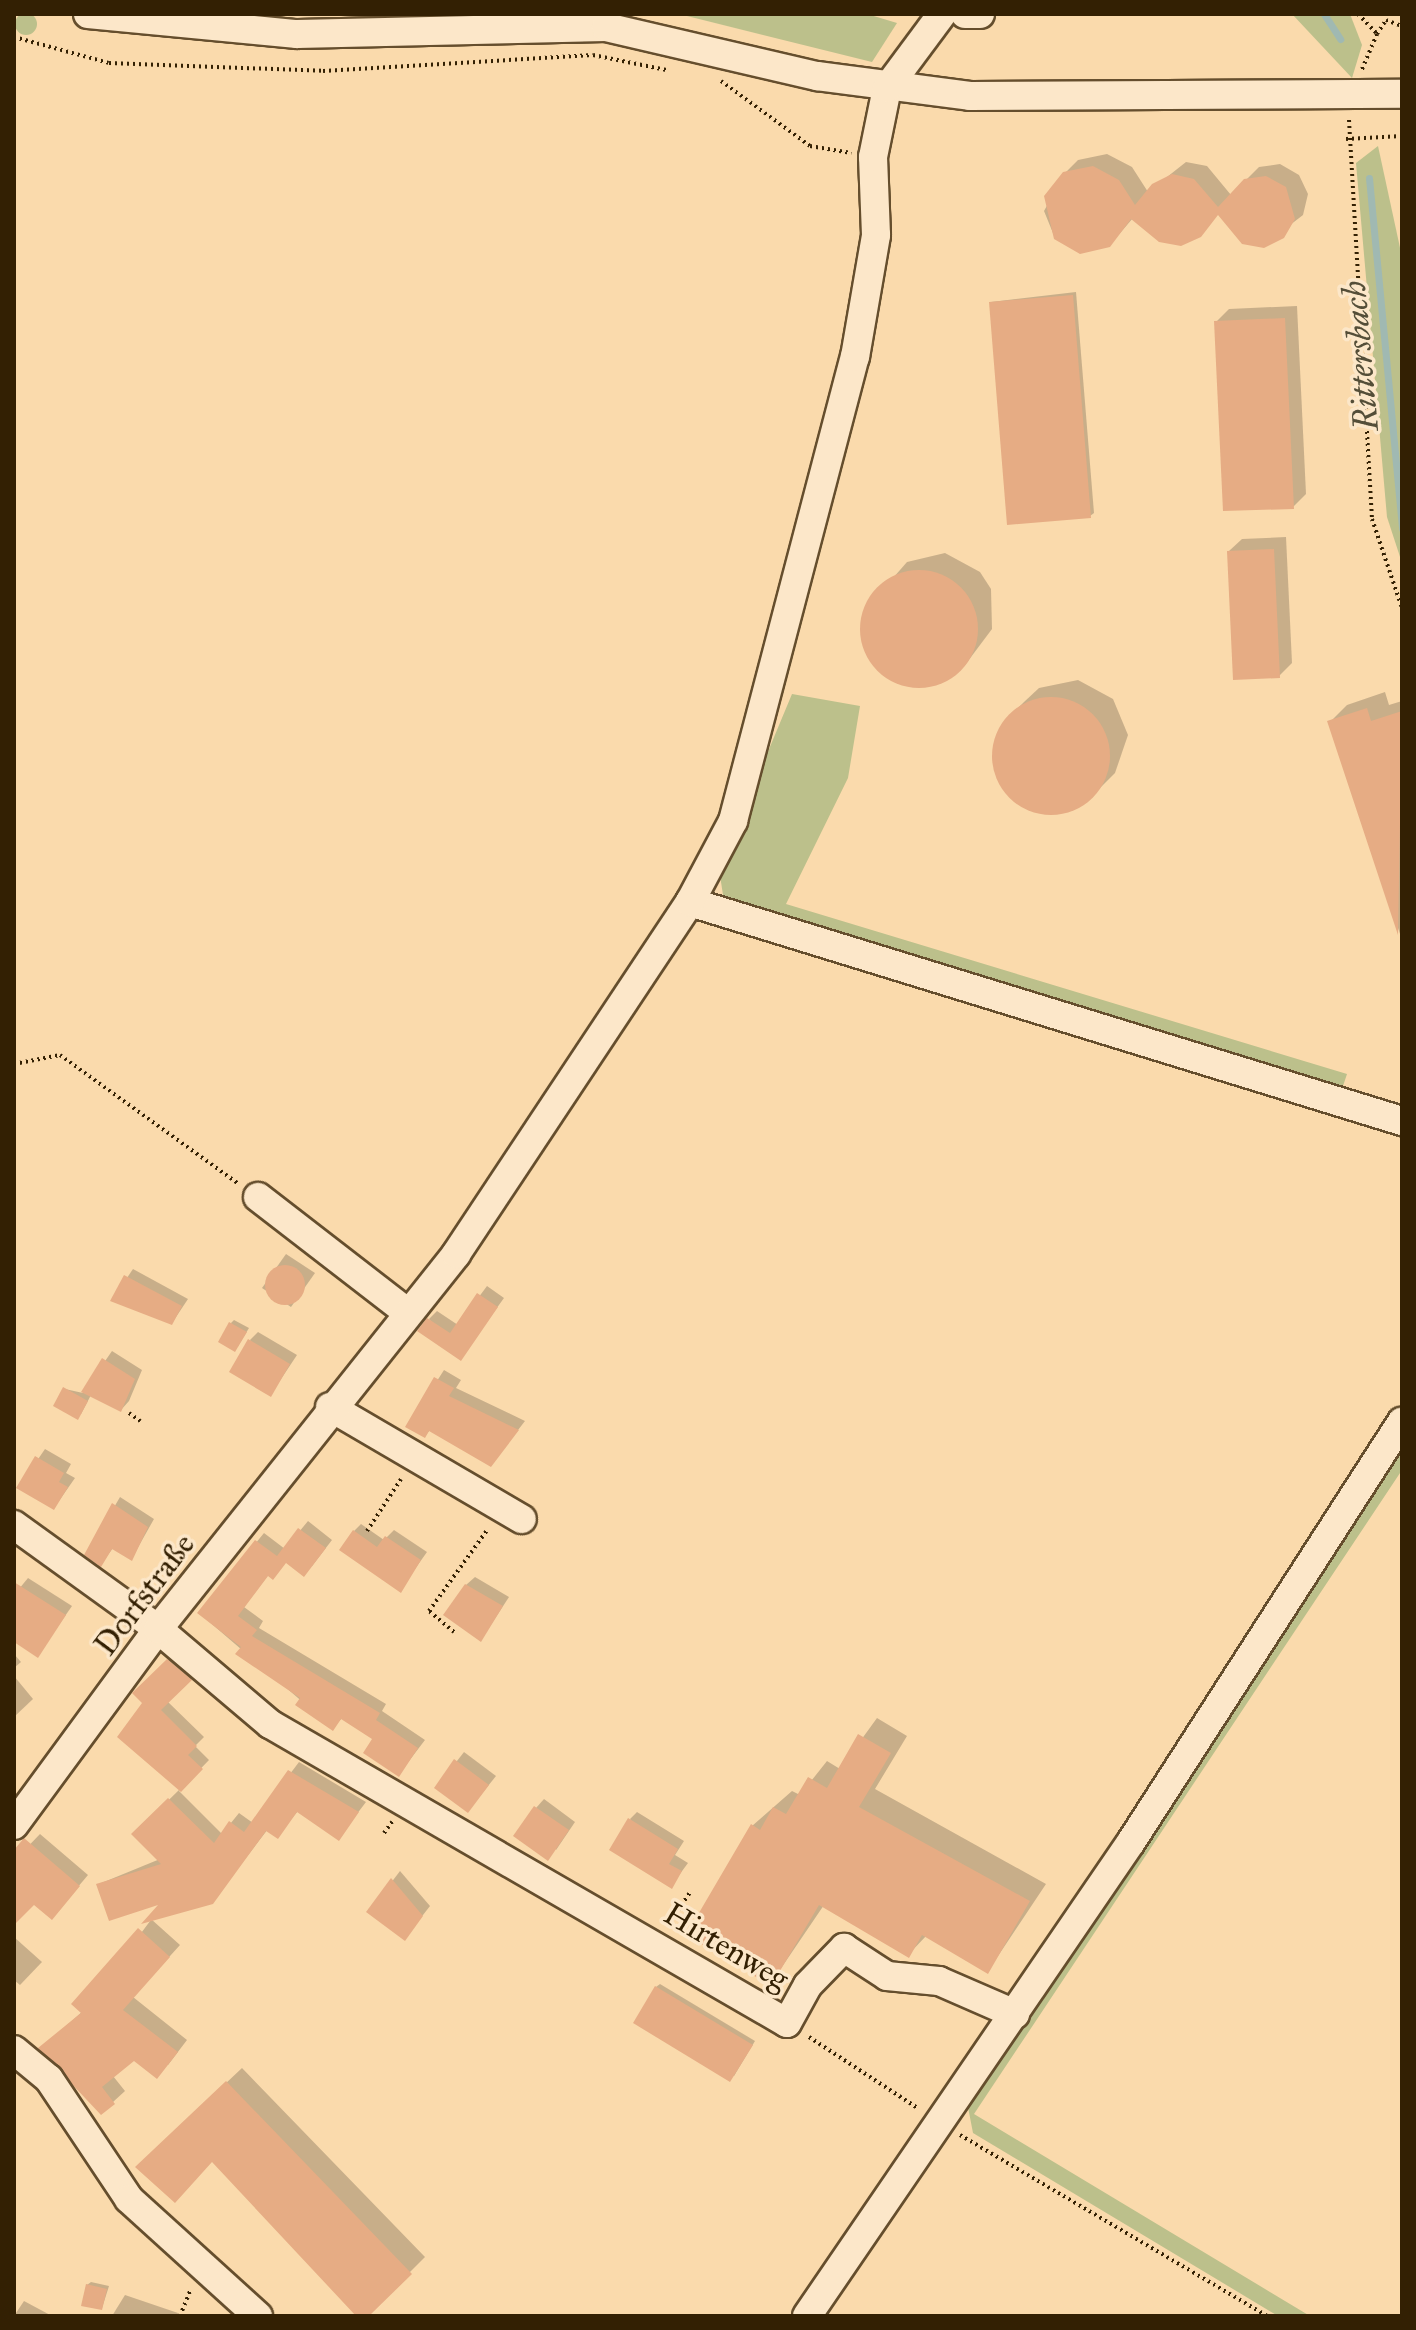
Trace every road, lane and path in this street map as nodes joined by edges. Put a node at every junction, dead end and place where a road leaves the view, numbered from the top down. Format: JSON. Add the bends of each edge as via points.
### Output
{"nodes":[{"id":1,"x":88,"y":14,"type":"edge"},
{"id":2,"x":942,"y":14,"type":"edge"},
{"id":3,"x":965,"y":14,"type":"edge"},
{"id":4,"x":980,"y":14,"type":"edge"},
{"id":5,"x":1358,"y":14,"type":"edge"},
{"id":6,"x":1402,"y":26,"type":"edge"},
{"id":7,"x":1377,"y":34,"type":"junction"},
{"id":8,"x":14,"y":37,"type":"edge"},
{"id":9,"x":679,"y":72,"type":"dead end"},
{"id":10,"x":707,"y":78,"type":"dead end"},
{"id":11,"x":887,"y":88,"type":"junction"},
{"id":12,"x":1352,"y":94,"type":"junction"},
{"id":13,"x":1402,"y":94,"type":"edge"},
{"id":14,"x":1402,"y":136,"type":"edge"},
{"id":15,"x":1346,"y":139,"type":"junction"},
{"id":16,"x":873,"y":157,"type":"junction"},
{"id":17,"x":1402,"y":608,"type":"edge"},
{"id":18,"x":690,"y":902,"type":"junction"},
{"id":19,"x":14,"y":1064,"type":"edge"},
{"id":20,"x":1402,"y":1121,"type":"edge"},
{"id":21,"x":258,"y":1197,"type":"joint"},
{"id":22,"x":407,"y":1312,"type":"junction"},
{"id":23,"x":330,"y":1407,"type":"junction"},
{"id":24,"x":129,"y":1413,"type":"dead end"},
{"id":25,"x":140,"y":1421,"type":"dead end"},
{"id":26,"x":1402,"y":1422,"type":"edge"},
{"id":27,"x":415,"y":1456,"type":"junction"},
{"id":28,"x":513,"y":1513,"type":"joint"},
{"id":29,"x":14,"y":1525,"type":"edge"},
{"id":30,"x":367,"y":1531,"type":"dead end"},
{"id":31,"x":158,"y":1629,"type":"junction"},
{"id":32,"x":454,"y":1632,"type":"dead end"},
{"id":33,"x":14,"y":1825,"type":"edge"},
{"id":34,"x":690,"y":1892,"type":"dead end"},
{"id":35,"x":656,"y":1944,"type":"junction"},
{"id":36,"x":1015,"y":2014,"type":"junction"},
{"id":37,"x":787,"y":2023,"type":"junction"},
{"id":38,"x":14,"y":2050,"type":"edge"},
{"id":39,"x":940,"y":2123,"type":"junction"},
{"id":40,"x":258,"y":2316,"type":"edge"},
{"id":41,"x":807,"y":2316,"type":"edge"},
{"id":42,"x":1267,"y":2316,"type":"edge"}],
"edges":[{"from":1,"to":11,"type":"street","via":[[297,34],[606,27]]},
{"from":2,"to":11,"type":"street"},
{"from":3,"to":4,"type":"street"},
{"from":5,"to":7,"type":"path"},
{"from":6,"to":7,"type":"path","via":[[1386,20]]},
{"from":7,"to":12,"type":"path"},
{"from":8,"to":9,"type":"path","via":[[109,63],[323,71],[593,55]]},
{"from":10,"to":16,"type":"path","via":[[810,146]]},
{"from":11,"to":12,"type":"street","via":[[970,96]]},
{"from":11,"to":16,"type":"street","name":"Dorfstraße"},
{"from":12,"to":13,"type":"street"},
{"from":12,"to":15,"type":"path"},
{"from":14,"to":15,"type":"path"},
{"from":15,"to":17,"type":"path","via":[[1372,519]]},
{"from":16,"to":18,"type":"street","name":"Dorfstraße","via":[[876,235],[855,357],[733,821]]},
{"from":18,"to":20,"type":"street"},
{"from":18,"to":22,"type":"street","name":"Dorfstraße","via":[[472,1229]]},
{"from":19,"to":21,"type":"path","via":[[60,1055]]},
{"from":21,"to":22,"type":"street"},
{"from":22,"to":23,"type":"street","name":"Dorfstraße"},
{"from":23,"to":27,"type":"street"},
{"from":23,"to":31,"type":"street","name":"Dorfstraße"},
{"from":24,"to":25,"type":"path"},
{"from":26,"to":36,"type":"street"},
{"from":27,"to":28,"type":"street"},
{"from":27,"to":30,"type":"path"},
{"from":28,"to":32,"type":"path","via":[[429,1611]]},
{"from":29,"to":31,"type":"street","name":"Hirtenweg"},
{"from":31,"to":33,"type":"street","name":"Dorfstraße"},
{"from":31,"to":35,"type":"street","name":"Hirtenweg","via":[[270,1724]]},
{"from":34,"to":35,"type":"path"},
{"from":35,"to":37,"type":"street","name":"Hirtenweg"},
{"from":36,"to":37,"type":"street","via":[[939,1981],[887,1976],[844,1948],[808,1985]]},
{"from":36,"to":39,"type":"street"},
{"from":37,"to":39,"type":"path","name":"Hirtenweg"},
{"from":38,"to":40,"type":"street","via":[[57,2089],[129,2199]]},
{"from":39,"to":41,"type":"street"},
{"from":39,"to":42,"type":"path","name":"Hirtenweg"}]}
